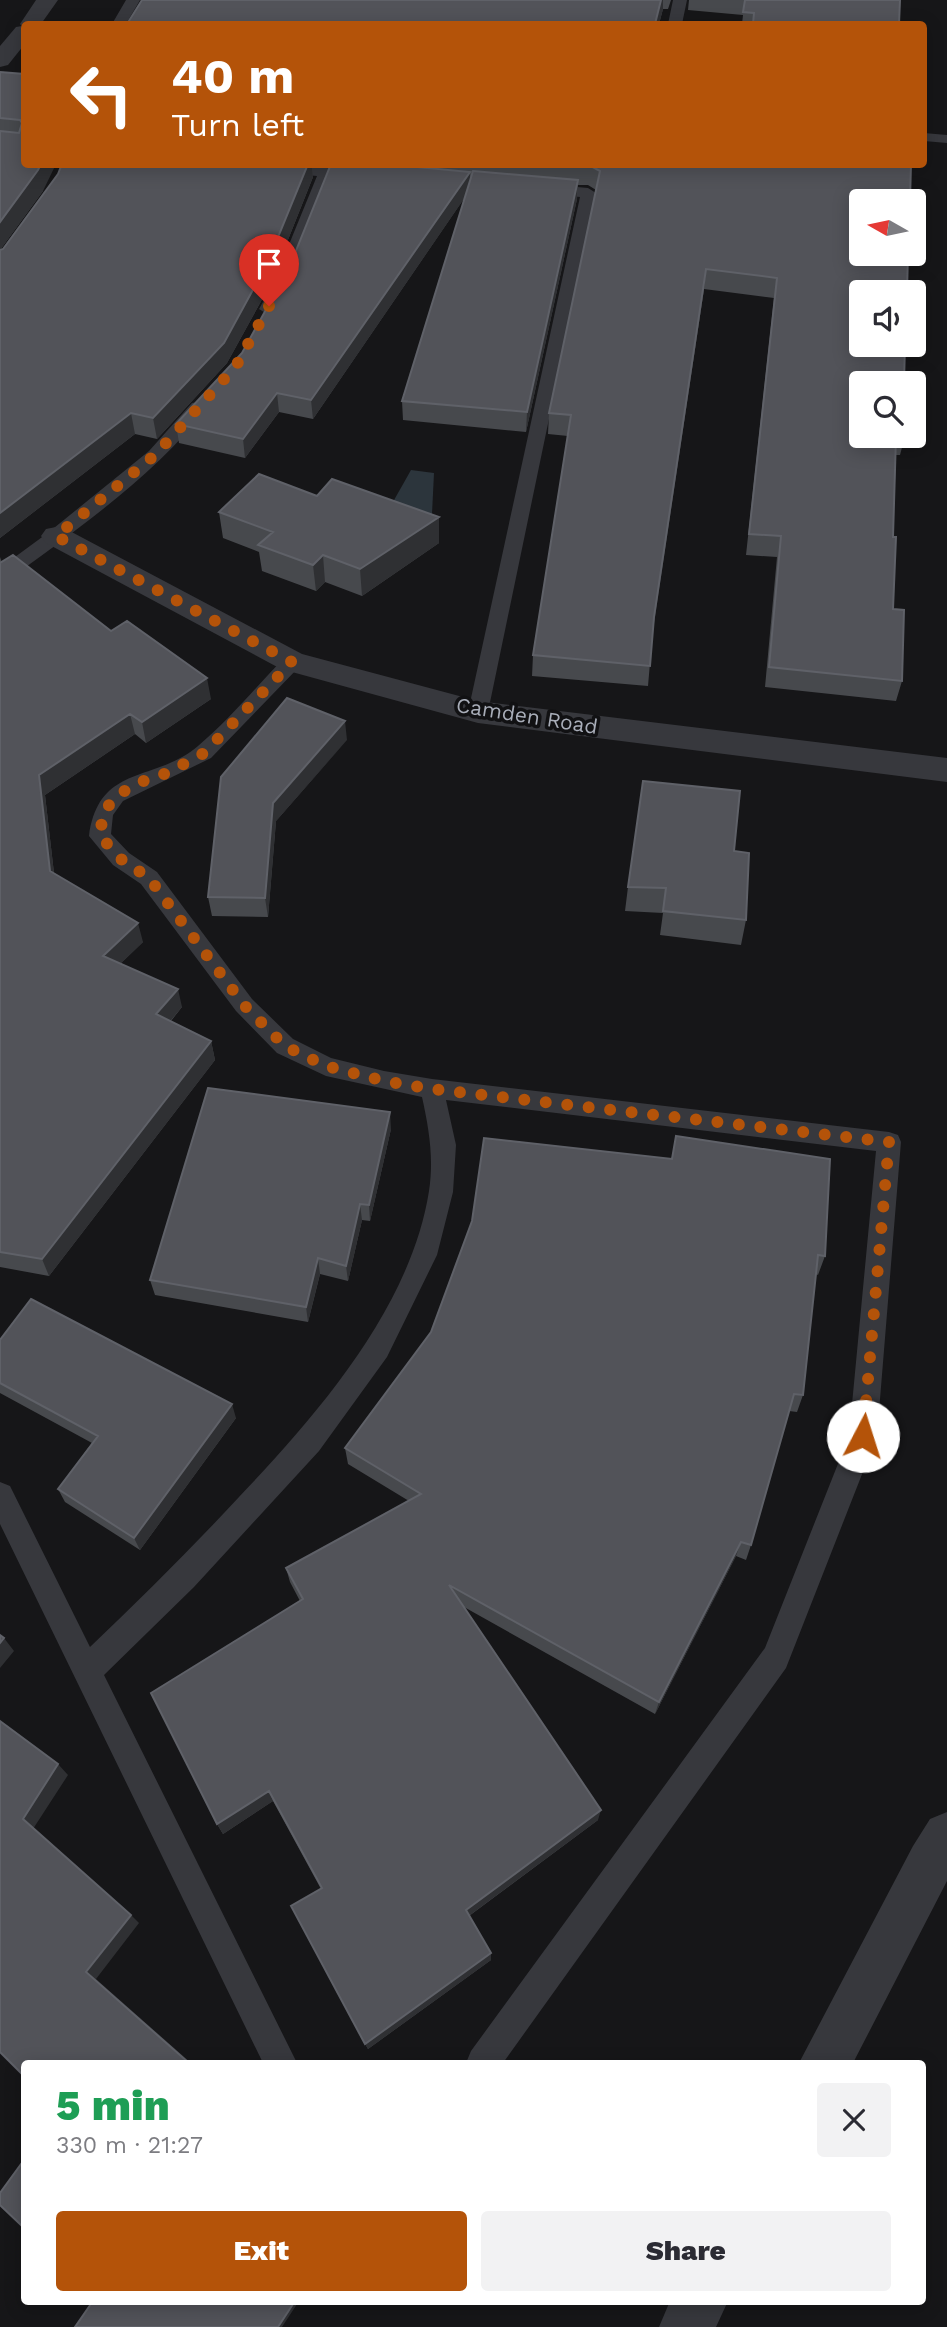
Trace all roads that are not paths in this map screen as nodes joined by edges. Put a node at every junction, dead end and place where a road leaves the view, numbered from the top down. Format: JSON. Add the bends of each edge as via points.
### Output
{"nodes":[{"id":1,"x":47,"y":0,"type":"edge"},
{"id":2,"x":133,"y":0,"type":"edge"},
{"id":3,"x":680,"y":0,"type":"edge"},
{"id":4,"x":33,"y":21,"type":"edge"},
{"id":5,"x":121,"y":21,"type":"edge"},
{"id":6,"x":676,"y":21,"type":"edge"},
{"id":7,"x":21,"y":36,"type":"edge"},
{"id":8,"x":0,"y":60,"type":"edge"},
{"id":9,"x":927,"y":137,"type":"edge"},
{"id":10,"x":947,"y":139,"type":"edge"},
{"id":11,"x":282,"y":168,"type":"edge"},
{"id":12,"x":326,"y":172,"type":"junction"},
{"id":13,"x":381,"y":176,"type":"edge"},
{"id":14,"x":533,"y":188,"type":"edge"},
{"id":15,"x":261,"y":321,"type":"edge"},
{"id":16,"x":209,"y":396,"type":"edge"},
{"id":17,"x":56,"y":536,"type":"junction"},
{"id":18,"x":0,"y":577,"type":"edge"},
{"id":19,"x":292,"y":662,"type":"junction"},
{"id":20,"x":478,"y":712,"type":"junction"},
{"id":21,"x":947,"y":770,"type":"edge"},
{"id":22,"x":432,"y":1089,"type":"junction"},
{"id":23,"x":0,"y":1495,"type":"edge"},
{"id":24,"x":87,"y":1671,"type":"junction"},
{"id":25,"x":947,"y":1836,"type":"edge"},
{"id":26,"x":279,"y":2060,"type":"edge"},
{"id":27,"x":485,"y":2060,"type":"edge"},
{"id":28,"x":827,"y":2060,"type":"edge"},
{"id":29,"x":698,"y":2305,"type":"edge"},
{"id":30,"x":687,"y":2327,"type":"edge"}],
"edges":[{"from":1,"to":4,"type":"street"},
{"from":2,"to":5,"type":"lane"},
{"from":3,"to":6,"type":"lane"},
{"from":7,"to":8,"type":"street"},
{"from":9,"to":10,"type":"lane"},
{"from":11,"to":12,"type":"lane"},
{"from":12,"to":13,"type":"lane"},
{"from":12,"to":15,"type":"lane"},
{"from":14,"to":20,"type":"lane","via":[[588,193]]},
{"from":16,"to":17,"type":"lane","via":[[155,455]]},
{"from":17,"to":18,"type":"lane"},
{"from":17,"to":19,"type":"street","name":"Camden Road"},
{"from":19,"to":20,"type":"street","name":"Camden Road"},
{"from":19,"to":22,"type":"lane","via":[[204,753],[116,796],[103,813],[100,836],[121,859],[149,878],[244,1005],[285,1046],[326,1066]]},
{"from":20,"to":21,"type":"street","name":"Camden Road"},
{"from":22,"to":24,"type":"lane","via":[[444,1145],[441,1192],[424,1255],[377,1349],[309,1442],[184,1577]]},
{"from":22,"to":27,"type":"lane","via":[[889,1142],[863,1436],[776,1658]]},
{"from":23,"to":24,"type":"lane"},
{"from":24,"to":26,"type":"lane"},
{"from":25,"to":28,"type":"street"},
{"from":29,"to":30,"type":"street"}]}
